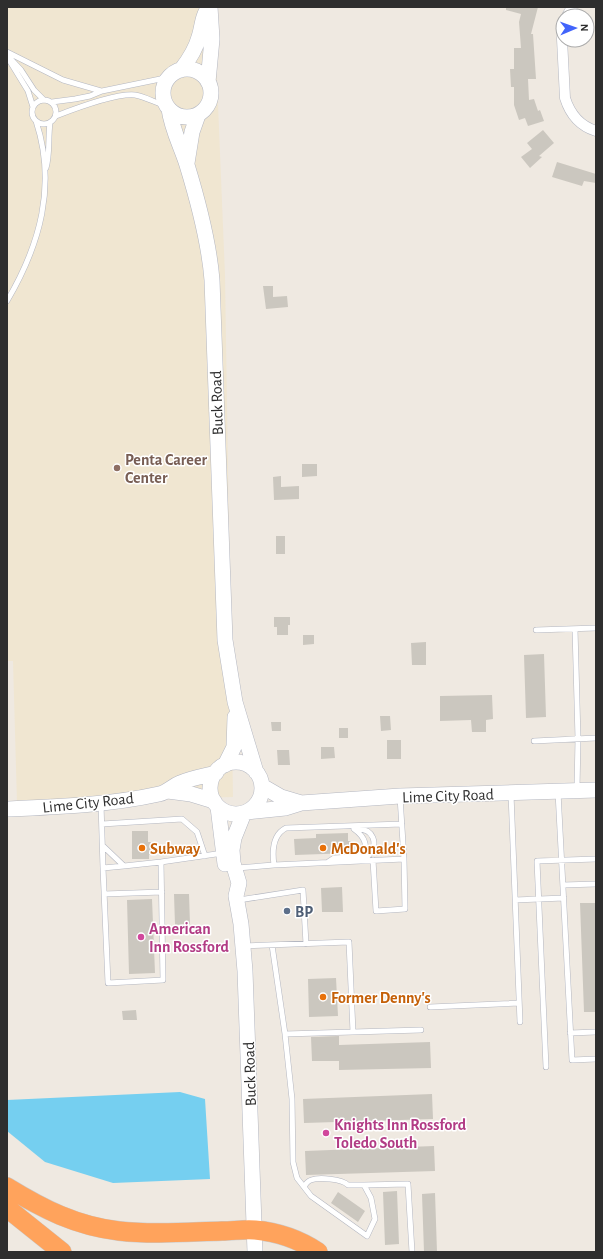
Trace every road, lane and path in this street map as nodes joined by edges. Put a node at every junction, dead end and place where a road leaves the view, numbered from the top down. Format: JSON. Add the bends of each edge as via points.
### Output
{"nodes":[{"id":1,"x":209,"y":7,"type":"edge"},
{"id":2,"x":562,"y":48,"type":"edge"},
{"id":3,"x":7,"y":55,"type":"edge"},
{"id":4,"x":175,"y":74,"type":"junction"},
{"id":5,"x":208,"y":82,"type":"junction"},
{"id":6,"x":102,"y":91,"type":"junction"},
{"id":7,"x":44,"y":100,"type":"junction"},
{"id":8,"x":52,"y":102,"type":"junction"},
{"id":9,"x":33,"y":107,"type":"junction"},
{"id":10,"x":168,"y":108,"type":"junction"},
{"id":11,"x":198,"y":115,"type":"junction"},
{"id":12,"x":56,"y":116,"type":"junction"},
{"id":13,"x":36,"y":121,"type":"junction"},
{"id":14,"x":50,"y":123,"type":"junction"},
{"id":15,"x":596,"y":131,"type":"edge"},
{"id":16,"x":186,"y":164,"type":"junction"},
{"id":17,"x":45,"y":169,"type":"junction"},
{"id":18,"x":7,"y":301,"type":"edge"},
{"id":19,"x":596,"y":628,"type":"edge"},
{"id":20,"x":575,"y":629,"type":"junction"},
{"id":21,"x":536,"y":630,"type":"dead end"},
{"id":22,"x":235,"y":702,"type":"junction"},
{"id":23,"x":596,"y":738,"type":"edge"},
{"id":24,"x":578,"y":739,"type":"junction"},
{"id":25,"x":534,"y":741,"type":"dead end"},
{"id":26,"x":221,"y":769,"type":"junction"},
{"id":27,"x":259,"y":779,"type":"junction"},
{"id":28,"x":577,"y":790,"type":"junction"},
{"id":29,"x":596,"y":790,"type":"edge"},
{"id":30,"x":168,"y":791,"type":"junction"},
{"id":31,"x":558,"y":791,"type":"junction"},
{"id":32,"x":511,"y":793,"type":"junction"},
{"id":33,"x":400,"y":796,"type":"junction"},
{"id":34,"x":100,"y":803,"type":"junction"},
{"id":35,"x":301,"y":803,"type":"junction"},
{"id":36,"x":216,"y":804,"type":"junction"},
{"id":37,"x":7,"y":809,"type":"edge"},
{"id":38,"x":246,"y":812,"type":"junction"},
{"id":39,"x":102,"y":824,"type":"junction"},
{"id":40,"x":402,"y":824,"type":"junction"},
{"id":41,"x":293,"y":828,"type":"junction"},
{"id":42,"x":354,"y":829,"type":"junction"},
{"id":43,"x":103,"y":846,"type":"junction"},
{"id":44,"x":223,"y":853,"type":"junction"},
{"id":45,"x":205,"y":856,"type":"junction"},
{"id":46,"x":358,"y":857,"type":"junction"},
{"id":47,"x":404,"y":859,"type":"junction"},
{"id":48,"x":596,"y":859,"type":"edge"},
{"id":49,"x":373,"y":860,"type":"junction"},
{"id":50,"x":562,"y":860,"type":"junction"},
{"id":51,"x":161,"y":862,"type":"junction"},
{"id":52,"x":327,"y":863,"type":"junction"},
{"id":53,"x":274,"y":865,"type":"junction"},
{"id":54,"x":124,"y":866,"type":"junction"},
{"id":55,"x":103,"y":868,"type":"junction"},
{"id":56,"x":235,"y":868,"type":"junction"},
{"id":57,"x":596,"y":884,"type":"edge"},
{"id":58,"x":563,"y":885,"type":"junction"},
{"id":59,"x":162,"y":892,"type":"junction"},
{"id":60,"x":104,"y":894,"type":"junction"},
{"id":61,"x":236,"y":898,"type":"junction"},
{"id":62,"x":564,"y":898,"type":"junction"},
{"id":63,"x":539,"y":899,"type":"junction"},
{"id":64,"x":515,"y":900,"type":"junction"},
{"id":65,"x":306,"y":944,"type":"junction"},
{"id":66,"x":272,"y":945,"type":"junction"},
{"id":67,"x":243,"y":946,"type":"junction"},
{"id":68,"x":519,"y":1003,"type":"junction"},
{"id":69,"x":430,"y":1006,"type":"dead end"},
{"id":70,"x":520,"y":1022,"type":"dead end"},
{"id":71,"x":421,"y":1030,"type":"dead end"},
{"id":72,"x":353,"y":1032,"type":"junction"},
{"id":73,"x":596,"y":1032,"type":"edge"},
{"id":74,"x":570,"y":1033,"type":"junction"},
{"id":75,"x":285,"y":1034,"type":"junction"},
{"id":76,"x":596,"y":1059,"type":"edge"},
{"id":77,"x":546,"y":1067,"type":"dead end"},
{"id":78,"x":364,"y":1185,"type":"junction"},
{"id":79,"x":7,"y":1187,"type":"edge"},
{"id":80,"x":304,"y":1187,"type":"junction"},
{"id":81,"x":7,"y":1208,"type":"edge"},
{"id":82,"x":254,"y":1230,"type":"junction"},
{"id":83,"x":62,"y":1252,"type":"edge"},
{"id":84,"x":255,"y":1252,"type":"edge"},
{"id":85,"x":318,"y":1252,"type":"edge"},
{"id":86,"x":412,"y":1252,"type":"edge"}],
"edges":[{"from":1,"to":4,"type":"street","via":[[199,38],[187,61]]},
{"from":1,"to":5,"type":"street","via":[[212,39]]},
{"from":2,"to":15,"type":"street","via":[[566,102],[570,112],[580,122]]},
{"from":3,"to":6,"type":"lane","via":[[63,80]]},
{"from":3,"to":7,"type":"lane"},
{"from":3,"to":9,"type":"lane","via":[[28,91]]},
{"from":4,"to":5,"type":"street","via":[[189,69],[196,71]]},
{"from":4,"to":6,"type":"lane"},
{"from":4,"to":10,"type":"street","via":[[166,83],[164,90]]},
{"from":5,"to":11,"type":"street","via":[[211,89],[209,104]]},
{"from":6,"to":8,"type":"lane","via":[[90,96]]},
{"from":7,"to":8,"type":"lane"},
{"from":7,"to":9,"type":"lane","via":[[37,102]]},
{"from":8,"to":12,"type":"lane"},
{"from":9,"to":13,"type":"lane","via":[[32,114]]},
{"from":10,"to":11,"type":"street","via":[[183,117]]},
{"from":10,"to":12,"type":"lane","via":[[146,98],[133,95],[118,96]]},
{"from":10,"to":16,"type":"street","name":"Buck Road"},
{"from":11,"to":16,"type":"street"},
{"from":12,"to":14,"type":"lane"},
{"from":13,"to":14,"type":"lane","via":[[42,124]]},
{"from":13,"to":17,"type":"lane"},
{"from":14,"to":17,"type":"lane","via":[[48,161]]},
{"from":16,"to":22,"type":"street","name":"Buck Road","via":[[211,266],[225,640]]},
{"from":17,"to":18,"type":"lane","via":[[44,202],[38,233],[27,265]]},
{"from":19,"to":20,"type":"lane"},
{"from":20,"to":21,"type":"lane"},
{"from":20,"to":24,"type":"lane"},
{"from":22,"to":26,"type":"street","name":"Buck Road","via":[[234,747]]},
{"from":22,"to":27,"type":"street","name":"Buck Road"},
{"from":23,"to":24,"type":"lane"},
{"from":24,"to":25,"type":"lane"},
{"from":24,"to":28,"type":"lane"},
{"from":26,"to":27,"type":"street","via":[[233,763],[241,763],[252,768]]},
{"from":26,"to":30,"type":"street","name":"Lime City Road","via":[[179,783]]},
{"from":26,"to":36,"type":"street","via":[[211,784],[210,792]]},
{"from":27,"to":35,"type":"street","name":"Lime City Road","via":[[281,797]]},
{"from":27,"to":38,"type":"street","via":[[261,796],[252,809]]},
{"from":28,"to":29,"type":"street","name":"Lime City Road"},
{"from":28,"to":31,"type":"street","name":"Lime City Road"},
{"from":30,"to":34,"type":"street","name":"Lime City Road"},
{"from":30,"to":36,"type":"street","name":"Lime City Road","via":[[191,794]]},
{"from":31,"to":32,"type":"street","name":"Lime City Road"},
{"from":31,"to":50,"type":"lane"},
{"from":32,"to":33,"type":"street","name":"Lime City Road"},
{"from":32,"to":64,"type":"lane"},
{"from":33,"to":35,"type":"street","name":"Lime City Road"},
{"from":33,"to":40,"type":"lane"},
{"from":34,"to":37,"type":"street","name":"Lime City Road"},
{"from":34,"to":39,"type":"lane"},
{"from":35,"to":38,"type":"street","name":"Lime City Road","via":[[285,808]]},
{"from":36,"to":38,"type":"street","via":[[231,814]]},
{"from":36,"to":44,"type":"street","name":"Buck Road"},
{"from":38,"to":56,"type":"street","name":"Buck Road","via":[[234,838],[232,850]]},
{"from":39,"to":43,"type":"lane"},
{"from":39,"to":45,"type":"lane","via":[[182,819],[197,832]]},
{"from":40,"to":41,"type":"lane"},
{"from":40,"to":47,"type":"lane"},
{"from":41,"to":42,"type":"lane"},
{"from":41,"to":53,"type":"lane","via":[[282,830],[275,841]]},
{"from":42,"to":46,"type":"lane","via":[[366,842],[363,853]]},
{"from":42,"to":46,"type":"lane","via":[[360,828],[368,832],[375,842],[368,856]]},
{"from":43,"to":54,"type":"lane"},
{"from":43,"to":55,"type":"lane"},
{"from":44,"to":45,"type":"lane"},
{"from":44,"to":61,"type":"street","name":"Buck Road","via":[[231,892]]},
{"from":45,"to":51,"type":"lane"},
{"from":46,"to":52,"type":"lane","via":[[334,858]]},
{"from":47,"to":49,"type":"lane"},
{"from":47,"to":49,"type":"lane","via":[[405,909],[376,911]]},
{"from":48,"to":50,"type":"lane"},
{"from":49,"to":52,"type":"lane"},
{"from":50,"to":58,"type":"lane"},
{"from":50,"to":63,"type":"lane","via":[[537,861]]},
{"from":51,"to":54,"type":"lane"},
{"from":51,"to":59,"type":"lane"},
{"from":52,"to":53,"type":"lane"},
{"from":53,"to":56,"type":"lane"},
{"from":54,"to":55,"type":"lane"},
{"from":55,"to":60,"type":"lane"},
{"from":56,"to":61,"type":"street","name":"Buck Road","via":[[240,883]]},
{"from":57,"to":58,"type":"lane"},
{"from":58,"to":62,"type":"lane"},
{"from":59,"to":60,"type":"lane"},
{"from":59,"to":60,"type":"lane","via":[[163,980],[108,983]]},
{"from":61,"to":65,"type":"lane","via":[[303,890]]},
{"from":61,"to":67,"type":"street","name":"Buck Road"},
{"from":62,"to":63,"type":"lane"},
{"from":62,"to":74,"type":"lane"},
{"from":63,"to":64,"type":"lane"},
{"from":63,"to":77,"type":"lane"},
{"from":64,"to":68,"type":"lane"},
{"from":65,"to":66,"type":"lane"},
{"from":65,"to":72,"type":"lane","via":[[350,942]]},
{"from":66,"to":67,"type":"lane"},
{"from":66,"to":75,"type":"lane"},
{"from":67,"to":82,"type":"street","name":"Buck Road"},
{"from":68,"to":69,"type":"lane"},
{"from":68,"to":70,"type":"lane"},
{"from":71,"to":72,"type":"lane"},
{"from":72,"to":75,"type":"lane"},
{"from":73,"to":74,"type":"lane"},
{"from":74,"to":76,"type":"lane","via":[[572,1060]]},
{"from":75,"to":80,"type":"lane","via":[[292,1099],[293,1162],[297,1178]]},
{"from":78,"to":80,"type":"lane","via":[[348,1185],[328,1179],[311,1180]]},
{"from":78,"to":80,"type":"lane","via":[[371,1198],[375,1218],[368,1236],[311,1196]]},
{"from":78,"to":86,"type":"lane","via":[[408,1184]]},
{"from":79,"to":82,"type":"highway","via":[[37,1206],[75,1222],[100,1228],[152,1233]]},
{"from":81,"to":83,"type":"highway"},
{"from":82,"to":84,"type":"street","name":"Buck Road"},
{"from":82,"to":85,"type":"highway","via":[[275,1233]]}]}
